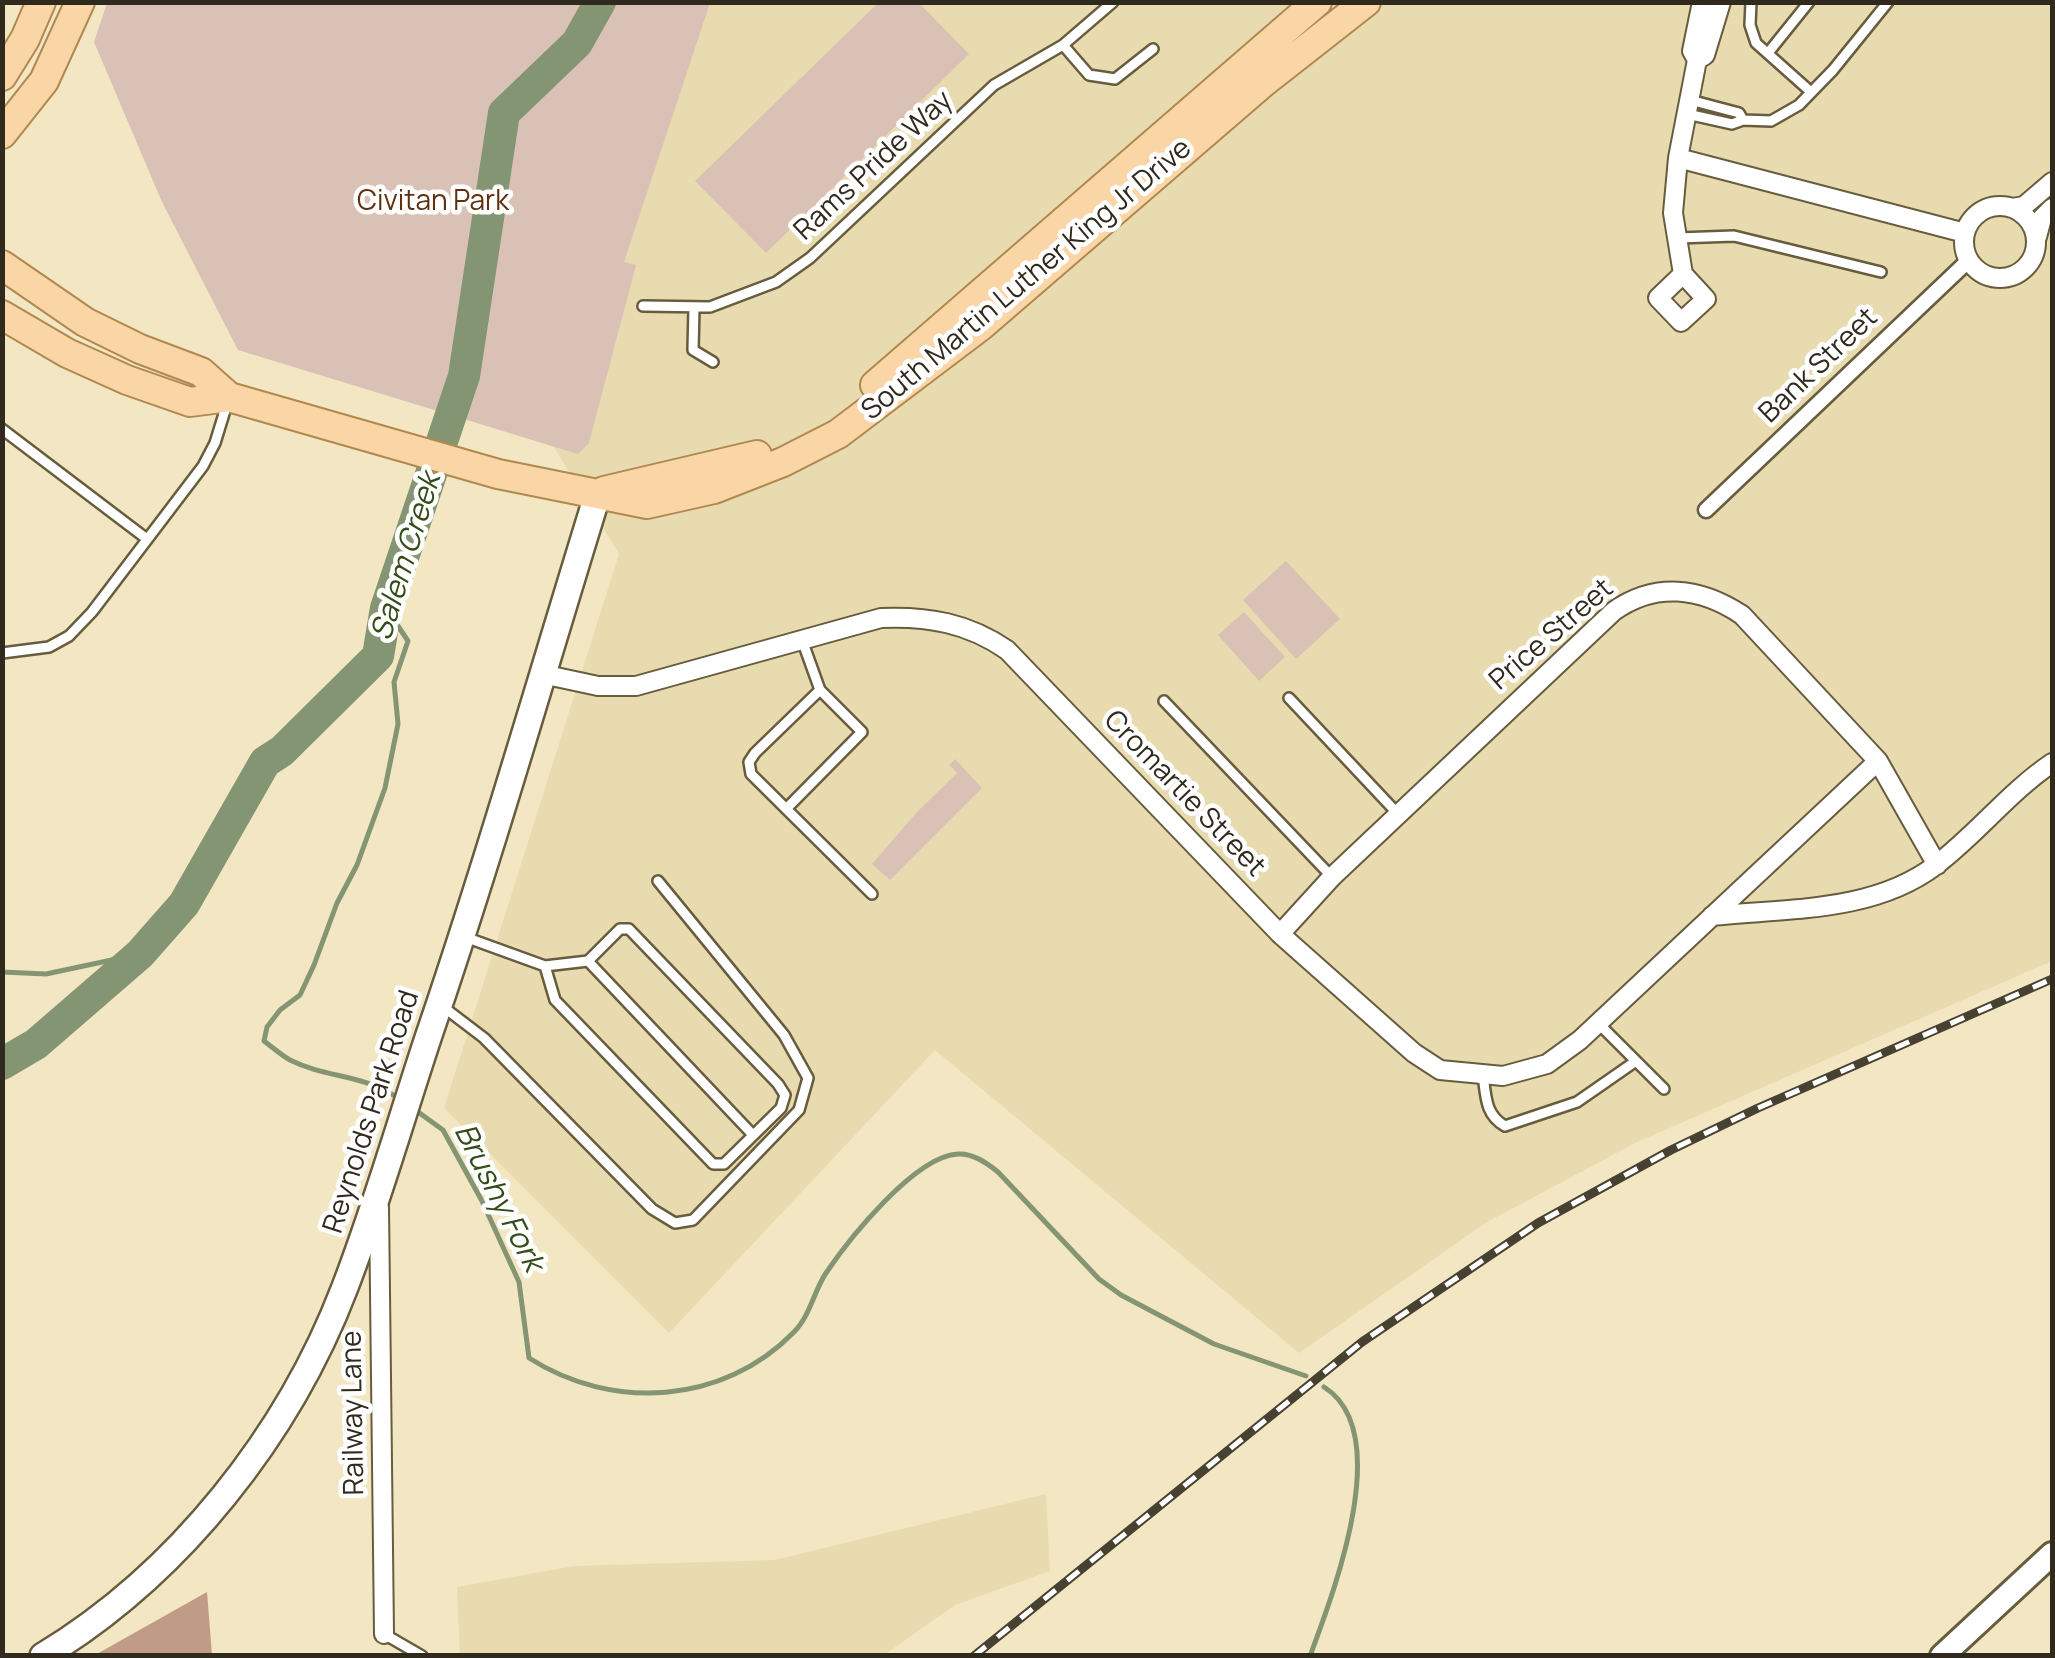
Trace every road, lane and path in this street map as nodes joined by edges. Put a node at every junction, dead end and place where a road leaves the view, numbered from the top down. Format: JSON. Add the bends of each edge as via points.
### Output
{"nodes":[{"id":1,"x":41,"y":2,"type":"edge"},
{"id":2,"x":80,"y":2,"type":"edge"},
{"id":3,"x":1113,"y":2,"type":"edge"},
{"id":4,"x":1317,"y":2,"type":"edge"},
{"id":5,"x":1366,"y":2,"type":"edge"},
{"id":6,"x":1702,"y":2,"type":"edge"},
{"id":7,"x":1720,"y":2,"type":"edge"},
{"id":8,"x":1751,"y":2,"type":"edge"},
{"id":9,"x":1809,"y":2,"type":"edge"},
{"id":10,"x":1888,"y":2,"type":"edge"},
{"id":11,"x":1707,"y":23,"type":"junction"},
{"id":12,"x":1063,"y":45,"type":"junction"},
{"id":13,"x":1153,"y":49,"type":"dead end"},
{"id":14,"x":1768,"y":54,"type":"junction"},
{"id":15,"x":2,"y":76,"type":"edge"},
{"id":16,"x":1811,"y":92,"type":"junction"},
{"id":17,"x":1688,"y":107,"type":"junction"},
{"id":18,"x":2,"y":134,"type":"edge"},
{"id":19,"x":1678,"y":158,"type":"junction"},
{"id":20,"x":2052,"y":182,"type":"edge"},
{"id":21,"x":2012,"y":208,"type":"junction"},
{"id":22,"x":2052,"y":208,"type":"edge"},
{"id":23,"x":1965,"y":233,"type":"junction"},
{"id":24,"x":1676,"y":238,"type":"junction"},
{"id":25,"x":2036,"y":243,"type":"junction"},
{"id":26,"x":1968,"y":260,"type":"junction"},
{"id":27,"x":2,"y":265,"type":"edge"},
{"id":28,"x":1881,"y":272,"type":"dead end"},
{"id":29,"x":1683,"y":274,"type":"dead end"},
{"id":30,"x":643,"y":306,"type":"dead end"},
{"id":31,"x":694,"y":307,"type":"junction"},
{"id":32,"x":2,"y":315,"type":"edge"},
{"id":33,"x":713,"y":362,"type":"dead end"},
{"id":34,"x":229,"y":397,"type":"junction"},
{"id":35,"x":2,"y":429,"type":"edge"},
{"id":36,"x":598,"y":493,"type":"junction"},
{"id":37,"x":1706,"y":510,"type":"dead end"},
{"id":38,"x":148,"y":539,"type":"junction"},
{"id":39,"x":802,"y":640,"type":"junction"},
{"id":40,"x":2,"y":653,"type":"edge"},
{"id":41,"x":542,"y":674,"type":"junction"},
{"id":42,"x":820,"y":690,"type":"junction"},
{"id":43,"x":1289,"y":698,"type":"dead end"},
{"id":44,"x":1164,"y":702,"type":"dead end"},
{"id":45,"x":1878,"y":761,"type":"junction"},
{"id":46,"x":2052,"y":763,"type":"edge"},
{"id":47,"x":786,"y":808,"type":"junction"},
{"id":48,"x":1398,"y":814,"type":"junction"},
{"id":49,"x":1937,"y":864,"type":"junction"},
{"id":50,"x":658,"y":881,"type":"dead end"},
{"id":51,"x":1327,"y":882,"type":"junction"},
{"id":52,"x":872,"y":894,"type":"dead end"},
{"id":53,"x":1712,"y":916,"type":"junction"},
{"id":54,"x":1280,"y":934,"type":"junction"},
{"id":55,"x":462,"y":936,"type":"junction"},
{"id":56,"x":588,"y":961,"type":"junction"},
{"id":57,"x":544,"y":966,"type":"junction"},
{"id":58,"x":440,"y":1004,"type":"junction"},
{"id":59,"x":1598,"y":1024,"type":"junction"},
{"id":60,"x":1636,"y":1060,"type":"junction"},
{"id":61,"x":1483,"y":1075,"type":"junction"},
{"id":62,"x":1664,"y":1089,"type":"dead end"},
{"id":63,"x":753,"y":1134,"type":"junction"},
{"id":64,"x":378,"y":1192,"type":"junction"},
{"id":65,"x":2052,"y":1554,"type":"edge"},
{"id":66,"x":384,"y":1634,"type":"joint"},
{"id":67,"x":44,"y":1656,"type":"edge"},
{"id":68,"x":422,"y":1656,"type":"edge"},
{"id":69,"x":1942,"y":1656,"type":"edge"}],
"edges":[{"from":1,"to":15,"type":"main road"},
{"from":2,"to":18,"type":"main road","via":[[44,81]]},
{"from":3,"to":12,"type":"lane","name":"Rams Pride Way"},
{"from":4,"to":36,"type":"main road","name":"South Martin Luther King Jr Drive","via":[[856,400],[754,456]]},
{"from":5,"to":36,"type":"main road","name":"South Martin Luther King Jr Drive","via":[[982,325],[838,434],[699,492],[647,504]]},
{"from":6,"to":11,"type":"street"},
{"from":7,"to":11,"type":"street"},
{"from":8,"to":14,"type":"lane","via":[[1750,25]]},
{"from":9,"to":14,"type":"lane"},
{"from":10,"to":16,"type":"lane"},
{"from":11,"to":17,"type":"street","via":[[1706,55],[1697,60]]},
{"from":12,"to":13,"type":"lane","via":[[1088,75],[1116,78]]},
{"from":12,"to":31,"type":"lane","name":"Rams Pride Way","via":[[994,84],[810,258],[776,282]]},
{"from":14,"to":16,"type":"lane"},
{"from":16,"to":17,"type":"lane","via":[[1771,121],[1732,124]]},
{"from":17,"to":19,"type":"street"},
{"from":19,"to":23,"type":"street"},
{"from":19,"to":24,"type":"street"},
{"from":20,"to":21,"type":"street"},
{"from":21,"to":23,"type":"street","via":[[1982,211]]},
{"from":21,"to":25,"type":"street","via":[[2030,222]]},
{"from":22,"to":25,"type":"street","via":[[2039,224]]},
{"from":23,"to":26,"type":"street"},
{"from":24,"to":28,"type":"lane","via":[[1734,236]]},
{"from":24,"to":29,"type":"street"},
{"from":25,"to":26,"type":"street","via":[[2025,268],[2005,278],[1981,273]]},
{"from":26,"to":37,"type":"street","name":"Bank Street"},
{"from":27,"to":34,"type":"main road","name":"South Martin Luther King Jr Drive","via":[[85,322],[200,372]]},
{"from":30,"to":31,"type":"lane","name":"Rams Pride Way"},
{"from":31,"to":33,"type":"lane","via":[[694,350]]},
{"from":32,"to":34,"type":"main road","name":"South Martin Luther King Jr Drive","via":[[126,380],[190,402]]},
{"from":34,"to":36,"type":"main road","name":"South Martin Luther King Jr Drive","via":[[498,474]]},
{"from":34,"to":38,"type":"lane","via":[[210,455]]},
{"from":35,"to":38,"type":"lane"},
{"from":36,"to":41,"type":"main road","name":"Reynolds Park Road"},
{"from":38,"to":40,"type":"lane","via":[[69,636],[49,647]]},
{"from":39,"to":41,"type":"street","name":"Cromartie Street","via":[[636,686]]},
{"from":39,"to":42,"type":"lane"},
{"from":39,"to":54,"type":"street","name":"Cromartie Street","via":[[869,620],[914,616],[988,637]]},
{"from":41,"to":55,"type":"main road","name":"Reynolds Park Road"},
{"from":42,"to":47,"type":"lane","via":[[749,762],[751,774]]},
{"from":42,"to":47,"type":"lane","via":[[862,732]]},
{"from":43,"to":48,"type":"lane"},
{"from":44,"to":51,"type":"lane"},
{"from":45,"to":48,"type":"street","name":"Price Street","via":[[1742,615],[1717,600],[1671,590],[1628,602]]},
{"from":45,"to":49,"type":"street","name":"Price Street"},
{"from":45,"to":53,"type":"street","name":"Cromartie Street"},
{"from":46,"to":49,"type":"street"},
{"from":47,"to":52,"type":"lane"},
{"from":48,"to":51,"type":"street","name":"Price Street"},
{"from":49,"to":53,"type":"street","via":[[1864,900]]},
{"from":50,"to":58,"type":"lane","via":[[784,1034],[808,1078],[799,1110],[693,1220],[676,1222],[652,1209],[484,1038]]},
{"from":51,"to":54,"type":"street","name":"Price Street"},
{"from":53,"to":59,"type":"street","name":"Cromartie Street"},
{"from":54,"to":61,"type":"street","name":"Cromartie Street","via":[[1414,1053],[1440,1070]]},
{"from":55,"to":57,"type":"lane"},
{"from":55,"to":58,"type":"main road","name":"Reynolds Park Road"},
{"from":56,"to":57,"type":"lane"},
{"from":56,"to":63,"type":"lane"},
{"from":56,"to":63,"type":"lane","via":[[620,929],[629,929],[764,1070],[785,1095]]},
{"from":57,"to":63,"type":"lane","via":[[555,1000],[713,1164],[724,1164]]},
{"from":58,"to":64,"type":"main road","name":"Reynolds Park Road"},
{"from":59,"to":60,"type":"lane"},
{"from":59,"to":61,"type":"street","name":"Cromartie Street","via":[[1547,1064]]},
{"from":60,"to":61,"type":"lane","via":[[1576,1102],[1505,1126],[1488,1108]]},
{"from":60,"to":62,"type":"lane"},
{"from":64,"to":66,"type":"street","name":"Railway Lane"},
{"from":64,"to":67,"type":"main road","name":"Reynolds Park Road","via":[[322,1338],[242,1472],[168,1556]]},
{"from":65,"to":69,"type":"street"},
{"from":66,"to":68,"type":"lane"}]}
